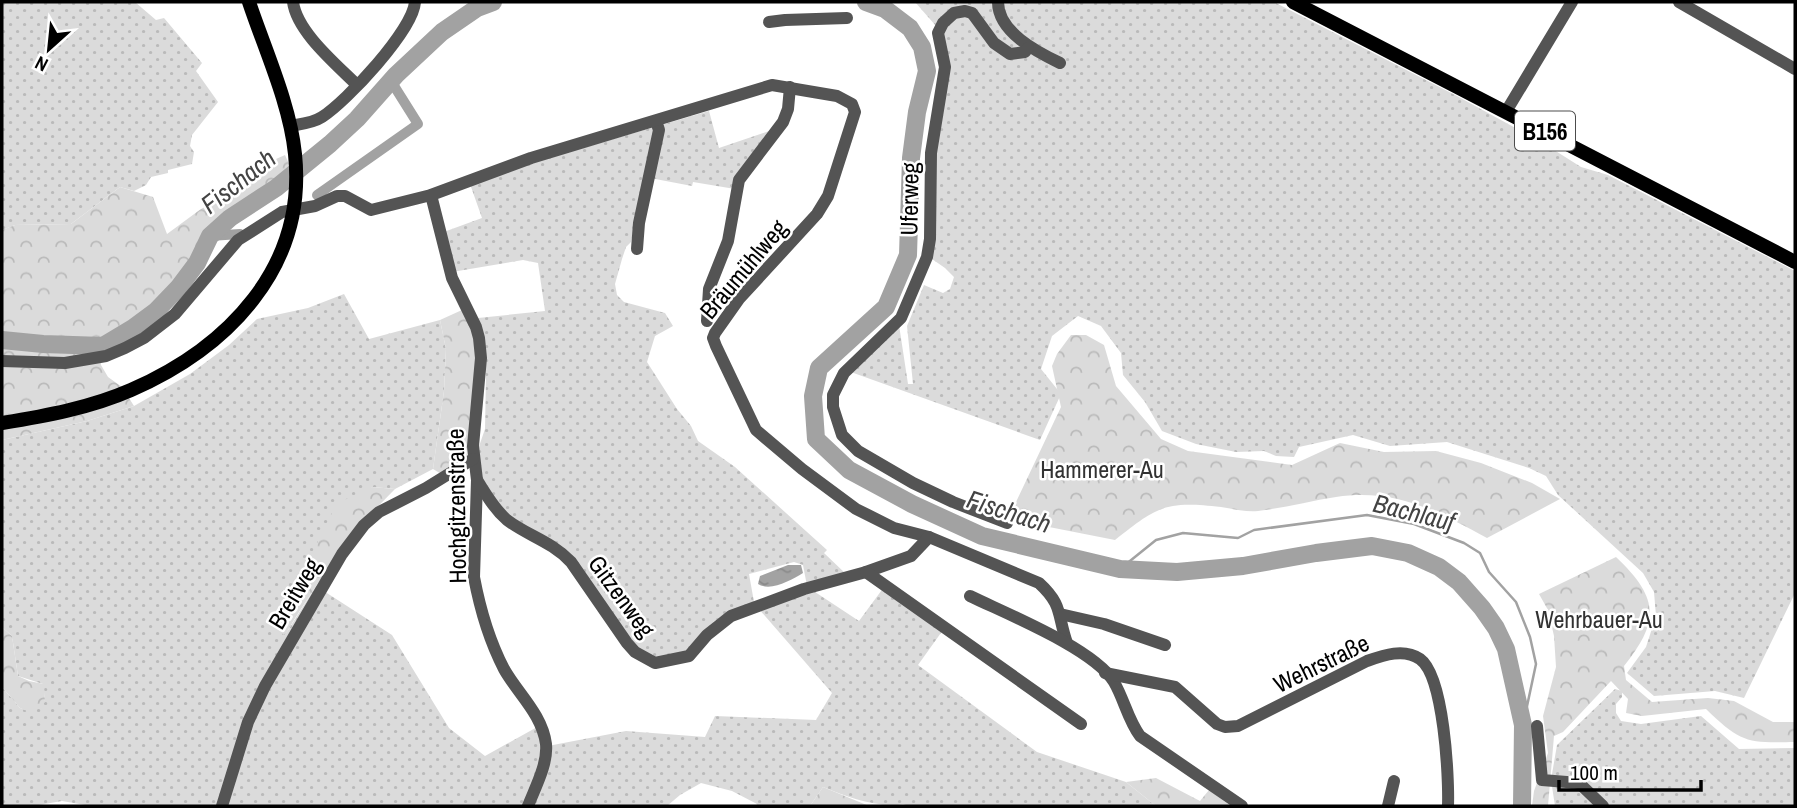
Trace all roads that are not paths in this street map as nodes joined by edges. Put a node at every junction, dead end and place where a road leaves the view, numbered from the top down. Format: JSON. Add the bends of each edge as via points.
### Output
{"nodes":[{"id":1,"x":249,"y":2,"type":"edge"},
{"id":2,"x":293,"y":2,"type":"edge"},
{"id":3,"x":415,"y":2,"type":"edge"},
{"id":4,"x":998,"y":2,"type":"edge"},
{"id":5,"x":1293,"y":2,"type":"edge"},
{"id":6,"x":1572,"y":2,"type":"edge"},
{"id":7,"x":1679,"y":2,"type":"edge"},
{"id":8,"x":848,"y":18,"type":"dead end"},
{"id":9,"x":769,"y":22,"type":"dead end"},
{"id":10,"x":1028,"y":48,"type":"junction"},
{"id":11,"x":1060,"y":63,"type":"dead end"},
{"id":12,"x":1795,"y":69,"type":"edge"},
{"id":13,"x":357,"y":85,"type":"junction"},
{"id":14,"x":790,"y":87,"type":"junction"},
{"id":15,"x":1507,"y":110,"type":"junction"},
{"id":16,"x":656,"y":121,"type":"junction"},
{"id":17,"x":290,"y":126,"type":"junction"},
{"id":18,"x":431,"y":195,"type":"junction"},
{"id":19,"x":293,"y":209,"type":"junction"},
{"id":20,"x":637,"y":249,"type":"dead end"},
{"id":21,"x":1795,"y":261,"type":"edge"},
{"id":22,"x":707,"y":321,"type":"dead end"},
{"id":23,"x":2,"y":361,"type":"edge"},
{"id":24,"x":2,"y":423,"type":"edge"},
{"id":25,"x":473,"y":459,"type":"junction"},
{"id":26,"x":477,"y":480,"type":"junction"},
{"id":27,"x":1007,"y":523,"type":"dead end"},
{"id":28,"x":929,"y":537,"type":"junction"},
{"id":29,"x":866,"y":572,"type":"junction"},
{"id":30,"x":970,"y":596,"type":"dead end"},
{"id":31,"x":1060,"y":614,"type":"junction"},
{"id":32,"x":1067,"y":643,"type":"junction"},
{"id":33,"x":1165,"y":645,"type":"dead end"},
{"id":34,"x":1105,"y":673,"type":"junction"},
{"id":35,"x":1081,"y":724,"type":"dead end"},
{"id":36,"x":1537,"y":726,"type":"dead end"},
{"id":37,"x":1394,"y":781,"type":"dead end"},
{"id":38,"x":222,"y":806,"type":"edge"},
{"id":39,"x":528,"y":806,"type":"edge"},
{"id":40,"x":1242,"y":806,"type":"edge"},
{"id":41,"x":1388,"y":806,"type":"edge"},
{"id":42,"x":1448,"y":806,"type":"edge"},
{"id":43,"x":1604,"y":806,"type":"edge"}],
"edges":[{"from":1,"to":17,"type":"main road"},
{"from":2,"to":13,"type":"street","via":[[301,24]]},
{"from":3,"to":13,"type":"street","via":[[404,31]]},
{"from":4,"to":10,"type":"street","name":"Uferweg","via":[[1004,21]]},
{"from":5,"to":15,"type":"main road","number":"B156"},
{"from":6,"to":15,"type":"street"},
{"from":7,"to":12,"type":"street"},
{"from":8,"to":9,"type":"street"},
{"from":10,"to":11,"type":"street","name":"Uferweg"},
{"from":10,"to":27,"type":"street","name":"Uferweg","via":[[1010,54],[994,43],[972,13],[954,13],[943,23],[939,33],[945,67],[931,153],[927,257],[901,318],[844,373],[833,395],[839,428],[858,451],[953,502]]},
{"from":13,"to":17,"type":"street","via":[[321,117]]},
{"from":14,"to":16,"type":"street","name":"Bräumühlweg","via":[[772,85]]},
{"from":14,"to":22,"type":"street","via":[[783,122],[739,180],[728,241],[709,289]]},
{"from":14,"to":28,"type":"street","name":"Bräumühlweg","via":[[836,96],[852,104],[855,112],[828,196],[817,214],[739,299],[713,338],[756,430],[856,509]]},
{"from":15,"to":21,"type":"main road","number":"B156"},
{"from":16,"to":18,"type":"street","name":"Bräumühlweg","via":[[531,158]]},
{"from":16,"to":20,"type":"street","via":[[659,131]]},
{"from":17,"to":19,"type":"main road","via":[[295,152]]},
{"from":18,"to":19,"type":"street","name":"Bräumühlweg","via":[[377,209],[338,196],[316,206]]},
{"from":18,"to":25,"type":"street","name":"Hochgitzenstraße","via":[[448,268],[479,338]]},
{"from":19,"to":23,"type":"street","name":"Bräumühlweg","via":[[238,240],[175,314],[125,348],[65,363]]},
{"from":19,"to":24,"type":"main road","via":[[284,242],[262,289],[241,317],[201,351],[130,391],[89,405]]},
{"from":25,"to":26,"type":"street","name":"Hochgitzenstraße"},
{"from":25,"to":38,"type":"street","name":"Breitweg","via":[[379,512],[342,554],[265,686],[248,722]]},
{"from":26,"to":29,"type":"street","name":"Gitzenweg","via":[[509,521],[571,562],[635,652],[655,663],[689,656],[719,624],[748,609]]},
{"from":26,"to":39,"type":"street","name":"Hochgitzenstraße","via":[[477,591],[493,646],[536,715],[546,745]]},
{"from":28,"to":29,"type":"street","name":"Gitzenweg","via":[[911,556]]},
{"from":28,"to":31,"type":"street","name":"Bräumühlweg","via":[[1039,583],[1053,596]]},
{"from":29,"to":35,"type":"street"},
{"from":30,"to":32,"type":"street"},
{"from":31,"to":32,"type":"street","name":"Bräumühlweg"},
{"from":31,"to":33,"type":"street"},
{"from":32,"to":34,"type":"street"},
{"from":34,"to":40,"type":"street","via":[[1140,736]]},
{"from":34,"to":42,"type":"street","name":"Wehrstraße","via":[[1175,688],[1225,727],[1238,726],[1367,661],[1387,654],[1413,655],[1429,669],[1444,725]]},
{"from":36,"to":43,"type":"street","via":[[1542,780],[1578,783]]},
{"from":37,"to":41,"type":"street"}]}
